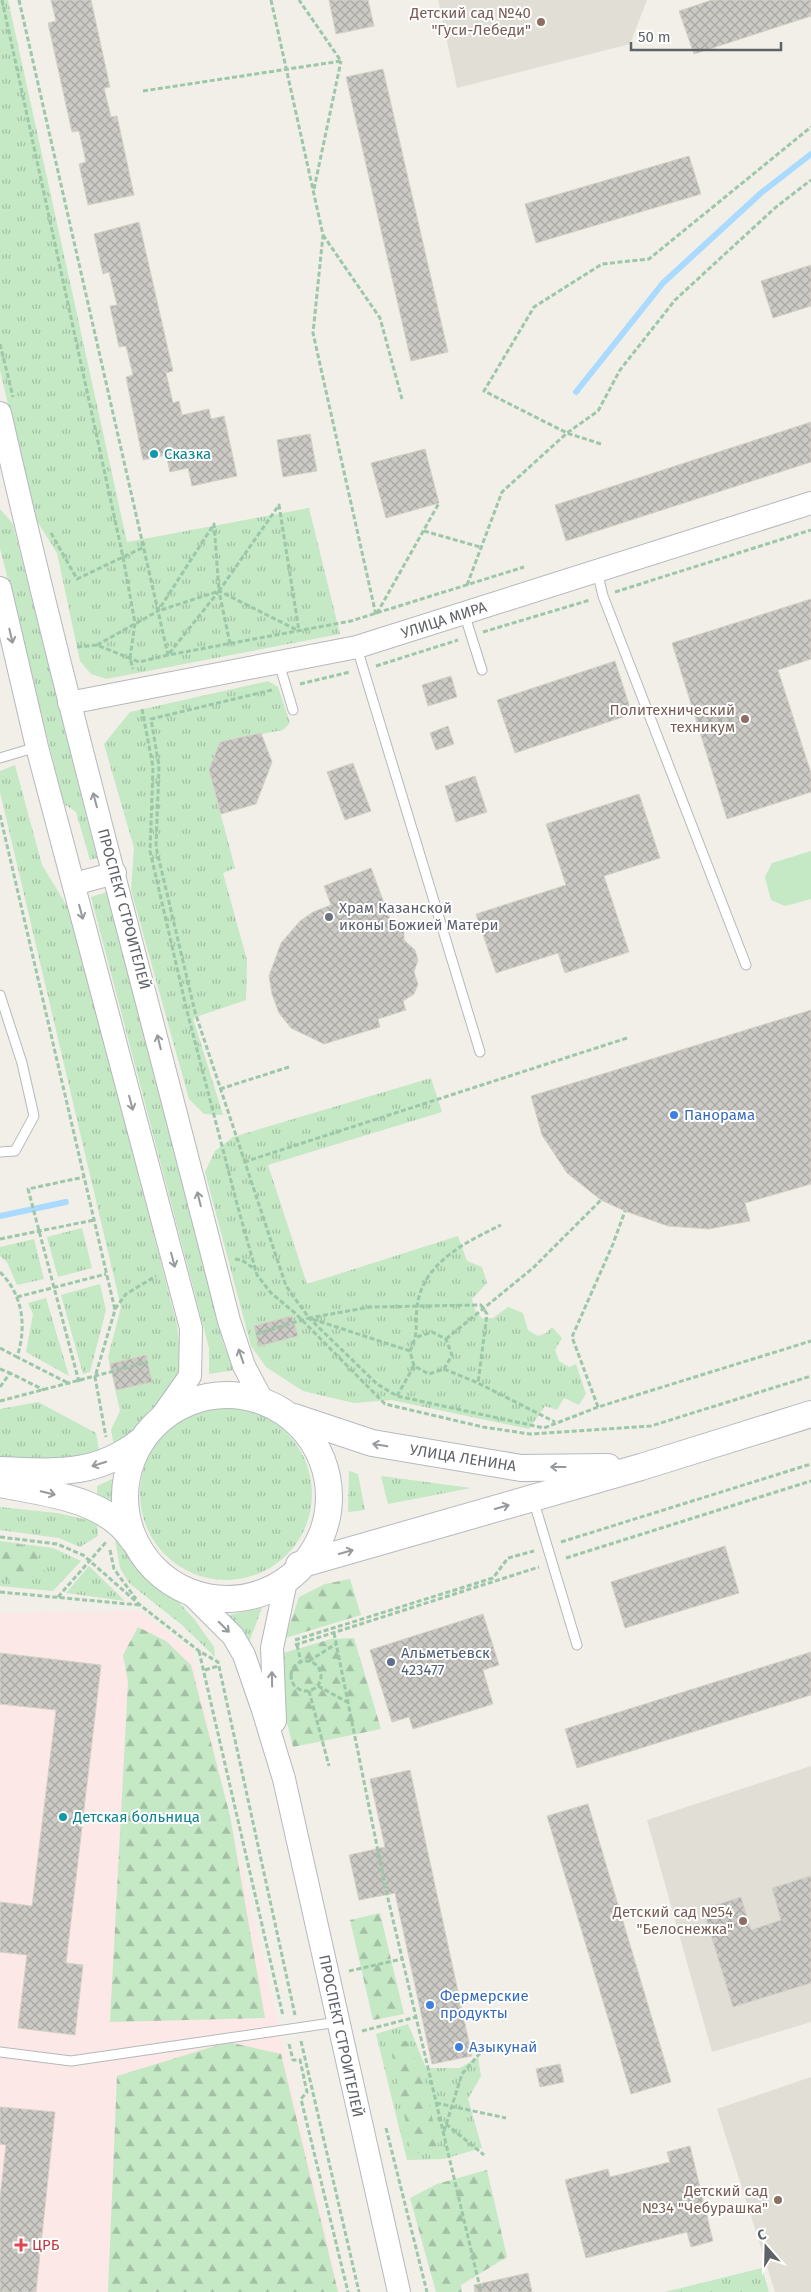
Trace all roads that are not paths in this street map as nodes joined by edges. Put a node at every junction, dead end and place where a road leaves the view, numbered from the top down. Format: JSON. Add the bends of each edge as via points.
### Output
{"nodes":[{"id":1,"x":7,"y":407,"type":"edge"},
{"id":2,"x":3,"y":438,"type":"edge"},
{"id":3,"x":811,"y":504,"type":"edge"},
{"id":4,"x":597,"y":571,"type":"junction"},
{"id":5,"x":0,"y":588,"type":"edge"},
{"id":6,"x":464,"y":613,"type":"junction"},
{"id":7,"x":357,"y":647,"type":"junction"},
{"id":8,"x":279,"y":662,"type":"junction"},
{"id":9,"x":482,"y":670,"type":"dead end"},
{"id":10,"x":69,"y":703,"type":"junction"},
{"id":11,"x":292,"y":710,"type":"dead end"},
{"id":12,"x":37,"y":747,"type":"junction"},
{"id":13,"x":0,"y":758,"type":"edge"},
{"id":14,"x":115,"y":873,"type":"junction"},
{"id":15,"x":74,"y":884,"type":"junction"},
{"id":16,"x":746,"y":965,"type":"dead end"},
{"id":17,"x":0,"y":995,"type":"edge"},
{"id":18,"x":480,"y":1052,"type":"dead end"},
{"id":19,"x":0,"y":1152,"type":"edge"},
{"id":20,"x":262,"y":1400,"type":"junction"},
{"id":21,"x":811,"y":1414,"type":"edge"},
{"id":22,"x":290,"y":1415,"type":"junction"},
{"id":23,"x":159,"y":1420,"type":"junction"},
{"id":24,"x":141,"y":1441,"type":"junction"},
{"id":25,"x":642,"y":1466,"type":"junction"},
{"id":26,"x":0,"y":1470,"type":"edge"},
{"id":27,"x":0,"y":1484,"type":"edge"},
{"id":28,"x":532,"y":1498,"type":"junction"},
{"id":29,"x":138,"y":1547,"type":"junction"},
{"id":30,"x":292,"y":1573,"type":"junction"},
{"id":31,"x":189,"y":1592,"type":"junction"},
{"id":32,"x":578,"y":1645,"type":"dead end"},
{"id":33,"x":284,"y":1779,"type":"junction"},
{"id":34,"x":339,"y":2022,"type":"junction"},
{"id":35,"x":0,"y":2052,"type":"edge"},
{"id":36,"x":399,"y":2292,"type":"edge"}],
"edges":[{"from":1,"to":2,"type":"street","name":"ПРОСПЕКТ СТРОИТЕЛЕЙ"},
{"from":2,"to":10,"type":"street","name":"ПРОСПЕКТ СТРОИТЕЛЕЙ"},
{"from":3,"to":4,"type":"street","name":"УЛИЦА МИРА"},
{"from":4,"to":6,"type":"street","name":"УЛИЦА МИРА"},
{"from":4,"to":16,"type":"lane","via":[[603,596]]},
{"from":5,"to":12,"type":"street","one_way":true},
{"from":6,"to":7,"type":"street","name":"УЛИЦА МИРА"},
{"from":6,"to":9,"type":"lane"},
{"from":7,"to":8,"type":"street","name":"УЛИЦА МИРА"},
{"from":7,"to":18,"type":"lane"},
{"from":8,"to":10,"type":"street","name":"УЛИЦА МИРА"},
{"from":8,"to":11,"type":"lane"},
{"from":14,"to":10,"type":"street","name":"ПРОСПЕКТ СТРОИТЕЛЕЙ","one_way":true},
{"from":12,"to":13,"type":"lane"},
{"from":12,"to":15,"type":"street"},
{"from":14,"to":15,"type":"street"},
{"from":20,"to":14,"type":"street","name":"ПРОСПЕКТ СТРОИТЕЛЕЙ","one_way":true,"via":[[244,1366],[229,1321]]},
{"from":15,"to":23,"type":"street","one_way":true,"via":[[191,1328],[190,1376]]},
{"from":17,"to":19,"type":"lane","via":[[22,1063],[34,1116],[15,1150]]},
{"from":20,"to":22,"type":"main road"},
{"from":20,"to":23,"type":"main road","via":[[227,1394],[192,1400]]},
{"from":21,"to":25,"type":"main road","name":"УЛИЦА ЛЕНИНА"},
{"from":25,"to":22,"type":"main road","name":"УЛИЦА ЛЕНИНА","one_way":true,"via":[[521,1468],[372,1444]]},
{"from":22,"to":30,"type":"main road","via":[[311,1436],[326,1469],[330,1499],[326,1525]]},
{"from":23,"to":24,"type":"main road"},
{"from":24,"to":26,"type":"main road","one_way":true,"via":[[121,1457],[95,1466],[60,1472]]},
{"from":24,"to":29,"type":"main road","via":[[126,1484],[126,1514]]},
{"from":25,"to":28,"type":"main road","name":"УЛИЦА ЛЕНИНА"},
{"from":27,"to":29,"type":"main road","name":"УЛИЦА ЛЕНИНА","one_way":true,"via":[[77,1501],[102,1512],[127,1531]]},
{"from":30,"to":28,"type":"main road","name":"УЛИЦА ЛЕНИНА","one_way":true},
{"from":28,"to":32,"type":"lane"},
{"from":29,"to":31,"type":"main road","name":"УЛИЦА ЛЕНИНА","via":[[161,1576]]},
{"from":30,"to":31,"type":"main road","name":"УЛИЦА ЛЕНИНА","via":[[251,1597],[217,1599]]},
{"from":33,"to":30,"type":"street","name":"ПРОСПЕКТ СТРОИТЕЛЕЙ","one_way":true,"via":[[273,1709],[272,1652]]},
{"from":31,"to":33,"type":"street","name":"ПРОСПЕКТ СТРОИТЕЛЕЙ","one_way":true,"via":[[232,1636],[244,1655]]},
{"from":33,"to":34,"type":"street","name":"ПРОСПЕКТ СТРОИТЕЛЕЙ"},
{"from":34,"to":35,"type":"lane","via":[[71,2061]]},
{"from":34,"to":36,"type":"street","name":"ПРОСПЕКТ СТРОИТЕЛЕЙ"}]}
